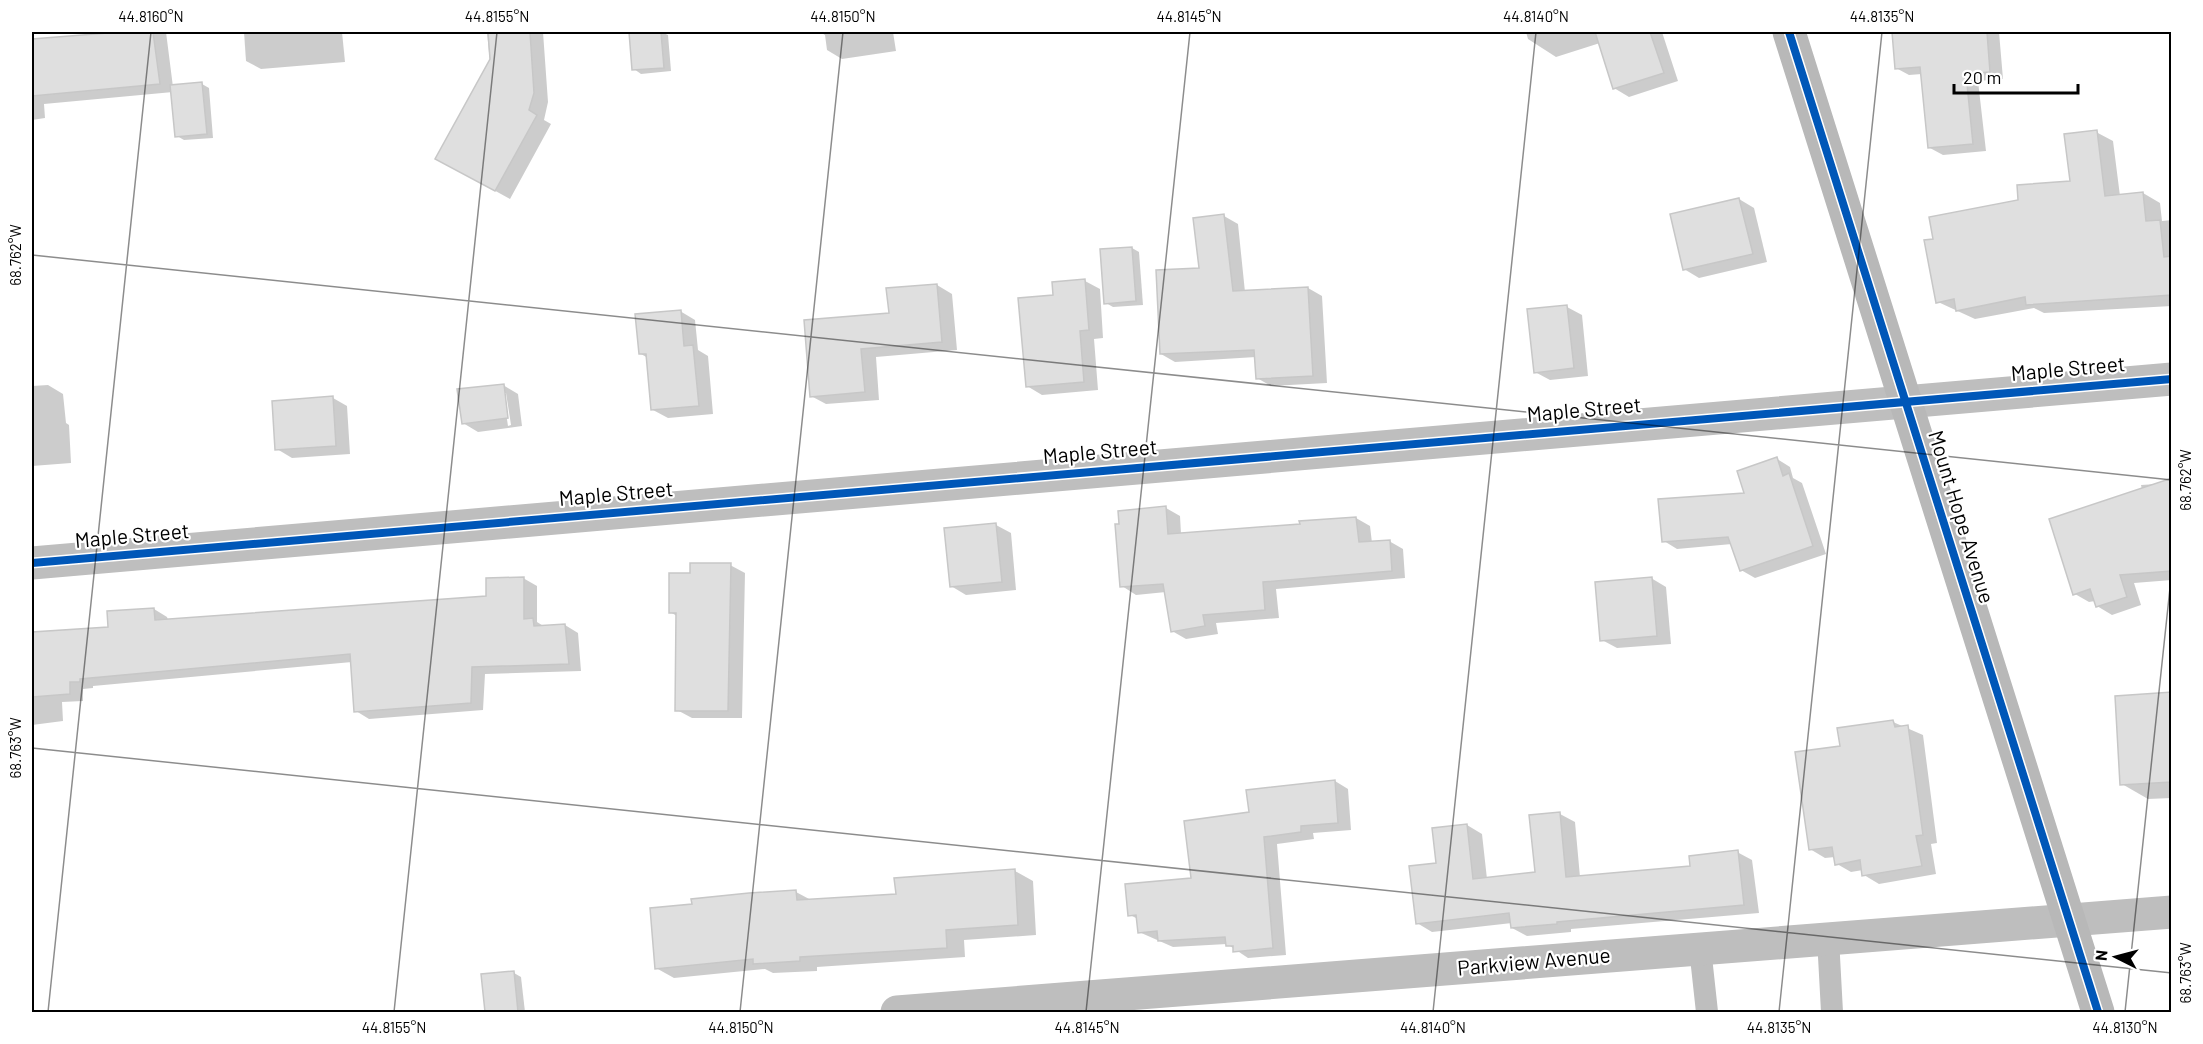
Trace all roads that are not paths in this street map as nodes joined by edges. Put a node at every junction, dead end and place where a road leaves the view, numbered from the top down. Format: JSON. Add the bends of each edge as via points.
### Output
{"nodes":[{"id":1,"x":1789,"y":32,"type":"edge"},
{"id":2,"x":2172,"y":379,"type":"edge"},
{"id":3,"x":1905,"y":400,"type":"junction"},
{"id":4,"x":32,"y":563,"type":"edge"},
{"id":5,"x":2172,"y":912,"type":"edge"},
{"id":6,"x":2067,"y":919,"type":"junction"},
{"id":7,"x":1828,"y":938,"type":"junction"},
{"id":8,"x":1700,"y":948,"type":"junction"},
{"id":9,"x":897,"y":1012,"type":"edge"},
{"id":10,"x":1707,"y":1012,"type":"edge"},
{"id":11,"x":1832,"y":1012,"type":"edge"},
{"id":12,"x":2098,"y":1012,"type":"edge"}],
"edges":[{"from":1,"to":3,"type":"street","name":"Mount Hope Avenue"},
{"from":2,"to":3,"type":"street","name":"Maple Street"},
{"from":3,"to":4,"type":"street","name":"Maple Street"},
{"from":3,"to":6,"type":"street","name":"Mount Hope Avenue"},
{"from":5,"to":6,"type":"street","name":"Parkview Avenue"},
{"from":6,"to":7,"type":"street","name":"Parkview Avenue"},
{"from":6,"to":12,"type":"street","name":"Mount Hope Avenue"},
{"from":7,"to":8,"type":"street","name":"Parkview Avenue"},
{"from":7,"to":11,"type":"lane"},
{"from":8,"to":9,"type":"street","name":"Parkview Avenue"},
{"from":8,"to":10,"type":"lane"}]}
